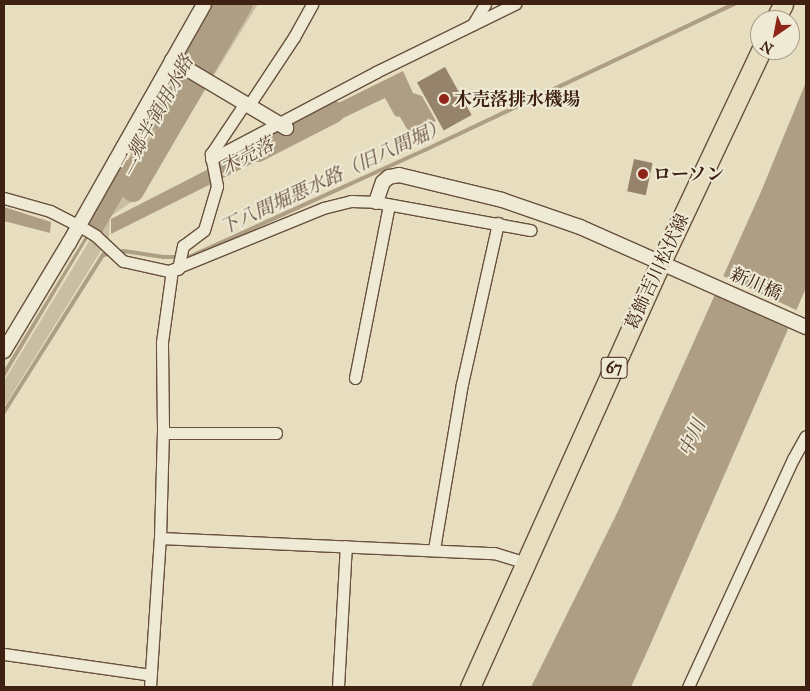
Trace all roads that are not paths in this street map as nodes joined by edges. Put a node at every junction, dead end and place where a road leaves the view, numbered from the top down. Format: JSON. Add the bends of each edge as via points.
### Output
{"nodes":[{"id":1,"x":204,"y":4,"type":"edge"},
{"id":2,"x":312,"y":4,"type":"edge"},
{"id":3,"x":485,"y":4,"type":"edge"},
{"id":4,"x":515,"y":4,"type":"edge"},
{"id":5,"x":473,"y":24,"type":"junction"},
{"id":6,"x":172,"y":60,"type":"junction"},
{"id":7,"x":756,"y":60,"type":"edge"},
{"id":8,"x":247,"y":104,"type":"junction"},
{"id":9,"x":283,"y":126,"type":"junction"},
{"id":10,"x":211,"y":159,"type":"junction"},
{"id":11,"x":4,"y":198,"type":"edge"},
{"id":12,"x":383,"y":204,"type":"junction"},
{"id":13,"x":498,"y":223,"type":"junction"},
{"id":14,"x":85,"y":229,"type":"junction"},
{"id":15,"x":530,"y":230,"type":"dead end"},
{"id":16,"x":661,"y":262,"type":"junction"},
{"id":17,"x":175,"y":269,"type":"junction"},
{"id":18,"x":806,"y":327,"type":"edge"},
{"id":19,"x":4,"y":351,"type":"edge"},
{"id":20,"x":355,"y":378,"type":"dead end"},
{"id":21,"x":276,"y":433,"type":"dead end"},
{"id":22,"x":163,"y":434,"type":"junction"},
{"id":23,"x":806,"y":436,"type":"edge"},
{"id":24,"x":160,"y":538,"type":"junction"},
{"id":25,"x":346,"y":546,"type":"junction"},
{"id":26,"x":434,"y":549,"type":"junction"},
{"id":27,"x":527,"y":563,"type":"junction"},
{"id":28,"x":4,"y":654,"type":"edge"},
{"id":29,"x":151,"y":675,"type":"junction"},
{"id":30,"x":150,"y":687,"type":"edge"},
{"id":31,"x":338,"y":687,"type":"edge"},
{"id":32,"x":470,"y":687,"type":"edge"},
{"id":33,"x":688,"y":687,"type":"edge"}],
"edges":[{"from":1,"to":6,"type":"street"},
{"from":2,"to":8,"type":"street","via":[[294,37]]},
{"from":3,"to":5,"type":"street"},
{"from":4,"to":5,"type":"street"},
{"from":5,"to":9,"type":"street","via":[[376,72]]},
{"from":6,"to":8,"type":"street"},
{"from":6,"to":14,"type":"street"},
{"from":7,"to":16,"type":"main road","name":"葛飾吉川松伏線","number":"67"},
{"from":8,"to":9,"type":"street"},
{"from":8,"to":10,"type":"street","via":[[211,154]]},
{"from":9,"to":10,"type":"street"},
{"from":10,"to":17,"type":"street","via":[[218,186],[204,230],[183,246]]},
{"from":11,"to":14,"type":"street","via":[[50,211]]},
{"from":12,"to":13,"type":"street"},
{"from":12,"to":16,"type":"street","name":"新川橋","via":[[383,182],[399,174],[502,200],[580,227]]},
{"from":12,"to":17,"type":"street","via":[[351,202],[323,208]]},
{"from":12,"to":20,"type":"street"},
{"from":13,"to":15,"type":"street"},
{"from":13,"to":26,"type":"street","via":[[462,384]]},
{"from":14,"to":17,"type":"street","via":[[123,261]]},
{"from":14,"to":19,"type":"street"},
{"from":16,"to":18,"type":"street","name":"新川橋"},
{"from":16,"to":27,"type":"main road","name":"葛飾吉川松伏線","number":"67"},
{"from":17,"to":22,"type":"street","via":[[162,342]]},
{"from":21,"to":22,"type":"street"},
{"from":22,"to":24,"type":"street"},
{"from":23,"to":33,"type":"street","via":[[792,459]]},
{"from":24,"to":25,"type":"street"},
{"from":24,"to":29,"type":"street"},
{"from":25,"to":26,"type":"street"},
{"from":25,"to":31,"type":"street"},
{"from":26,"to":27,"type":"street","via":[[494,553]]},
{"from":27,"to":32,"type":"main road","name":"葛飾吉川松伏線","number":"67"},
{"from":28,"to":29,"type":"street"},
{"from":29,"to":30,"type":"street"}]}
